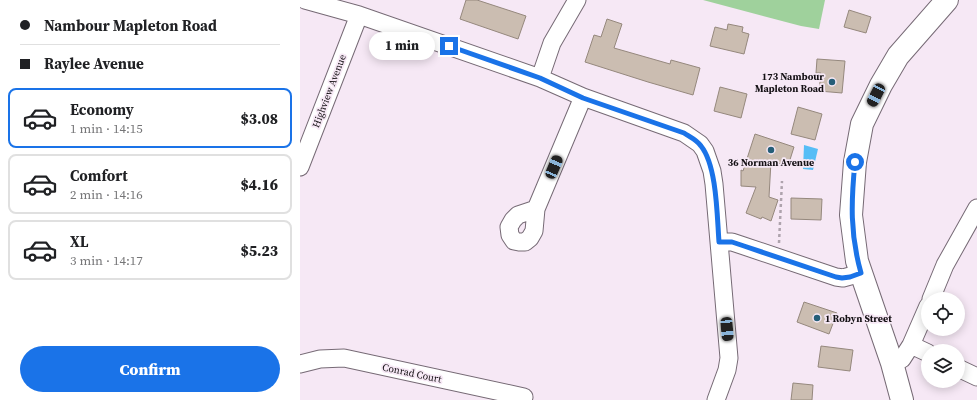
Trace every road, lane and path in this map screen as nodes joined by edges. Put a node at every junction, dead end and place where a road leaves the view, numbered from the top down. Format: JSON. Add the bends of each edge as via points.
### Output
{"nodes":[{"id":1,"x":305,"y":0,"type":"edge"},
{"id":2,"x":577,"y":0,"type":"edge"},
{"id":3,"x":947,"y":0,"type":"edge"},
{"id":4,"x":359,"y":15,"type":"junction"},
{"id":5,"x":540,"y":78,"type":"junction"},
{"id":6,"x":583,"y":98,"type":"junction"},
{"id":7,"x":300,"y":167,"type":"edge"},
{"id":8,"x":782,"y":181,"type":"dead end"},
{"id":9,"x":977,"y":208,"type":"edge"},
{"id":10,"x":536,"y":209,"type":"dead end"},
{"id":11,"x":719,"y":242,"type":"junction"},
{"id":12,"x":779,"y":257,"type":"junction"},
{"id":13,"x":861,"y":273,"type":"junction"},
{"id":14,"x":934,"y":292,"type":"edge"},
{"id":15,"x":921,"y":323,"type":"edge"},
{"id":16,"x":912,"y":345,"type":"junction"},
{"id":17,"x":921,"y":350,"type":"edge"},
{"id":18,"x":892,"y":363,"type":"junction"},
{"id":19,"x":300,"y":364,"type":"edge"},
{"id":20,"x":965,"y":371,"type":"edge"},
{"id":21,"x":977,"y":377,"type":"edge"},
{"id":22,"x":524,"y":398,"type":"dead end"},
{"id":23,"x":716,"y":400,"type":"edge"},
{"id":24,"x":902,"y":400,"type":"edge"}],
"edges":[{"from":1,"to":4,"type":"street"},
{"from":2,"to":5,"type":"street","via":[[552,43]]},
{"from":3,"to":13,"type":"main road","via":[[898,56],[862,124],[855,162],[851,215]]},
{"from":4,"to":5,"type":"street"},
{"from":4,"to":7,"type":"street","name":"Highview Avenue"},
{"from":5,"to":6,"type":"street"},
{"from":6,"to":10,"type":"street"},
{"from":6,"to":11,"type":"street","via":[[684,133],[700,144],[712,171]]},
{"from":8,"to":12,"type":"path"},
{"from":9,"to":14,"type":"street"},
{"from":11,"to":12,"type":"street","via":[[732,242]]},
{"from":11,"to":23,"type":"street","via":[[729,358]]},
{"from":12,"to":13,"type":"street","via":[[836,277],[850,277]]},
{"from":13,"to":18,"type":"main road"},
{"from":15,"to":16,"type":"street"},
{"from":16,"to":17,"type":"street"},
{"from":16,"to":18,"type":"street","via":[[902,359]]},
{"from":18,"to":24,"type":"main road"},
{"from":19,"to":22,"type":"street","name":"Conrad Court","via":[[320,359],[344,358]]},
{"from":20,"to":21,"type":"street"}]}
